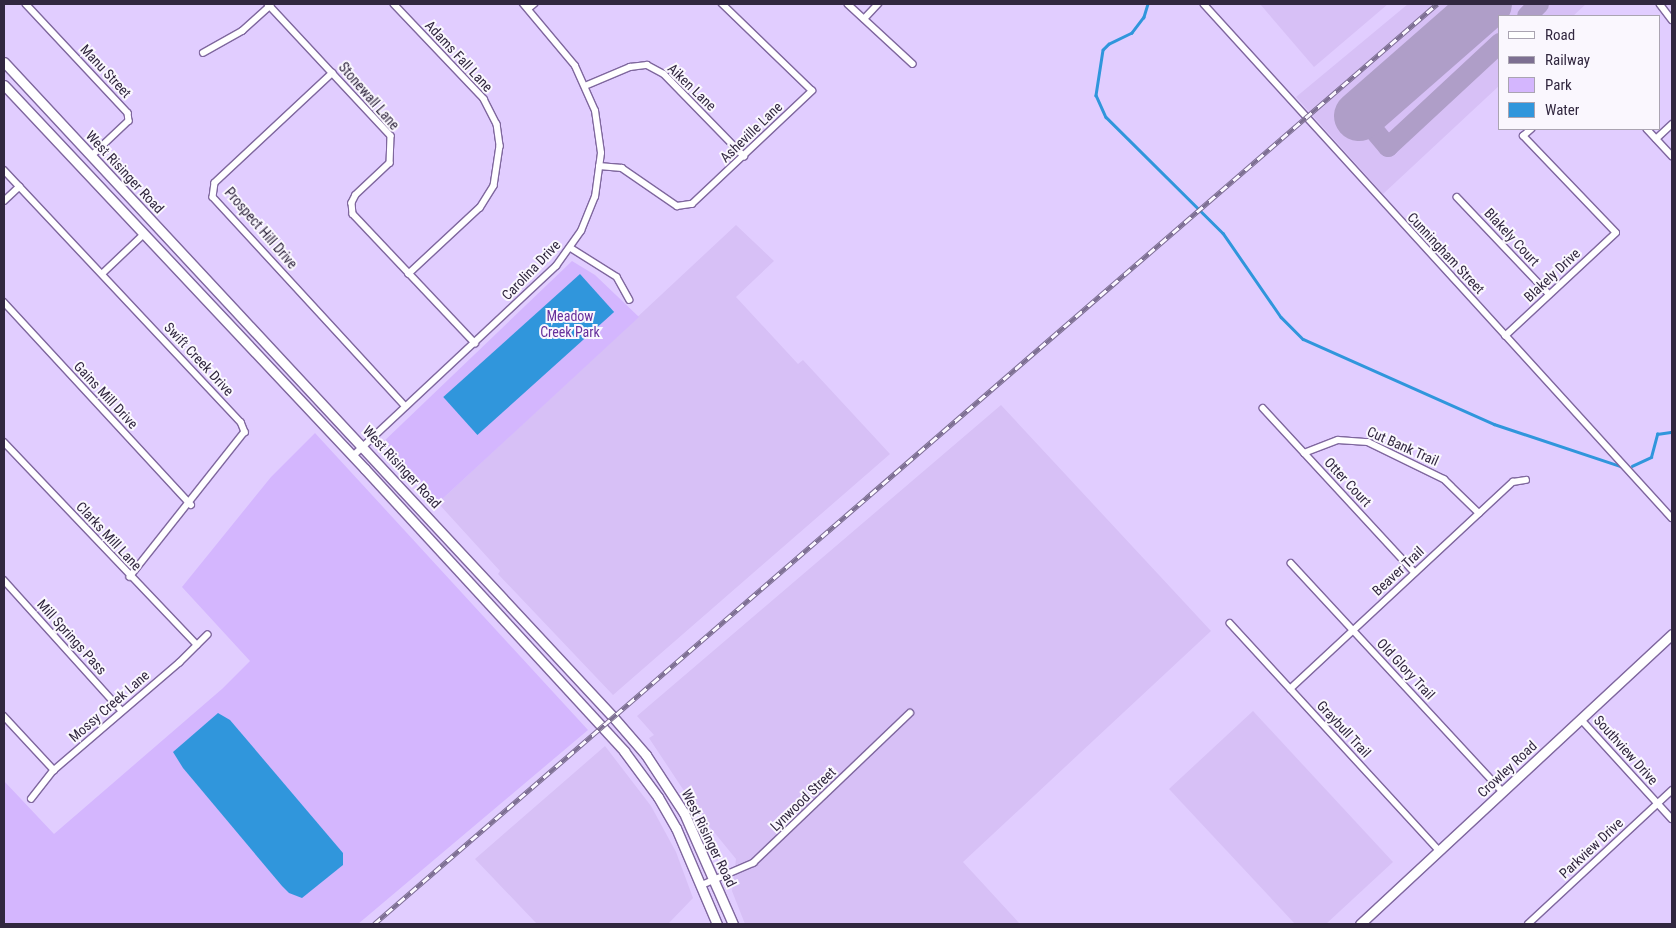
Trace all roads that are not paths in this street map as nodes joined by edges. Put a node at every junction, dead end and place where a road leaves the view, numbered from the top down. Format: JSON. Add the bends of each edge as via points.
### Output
{"nodes":[{"id":1,"x":26,"y":4,"type":"edge"},
{"id":2,"x":523,"y":4,"type":"edge"},
{"id":3,"x":534,"y":4,"type":"edge"},
{"id":4,"x":722,"y":4,"type":"edge"},
{"id":5,"x":848,"y":4,"type":"edge"},
{"id":6,"x":878,"y":4,"type":"edge"},
{"id":7,"x":1204,"y":4,"type":"edge"},
{"id":8,"x":1660,"y":4,"type":"edge"},
{"id":9,"x":269,"y":5,"type":"edge"},
{"id":10,"x":396,"y":5,"type":"edge"},
{"id":11,"x":528,"y":9,"type":"junction"},
{"id":12,"x":864,"y":19,"type":"junction"},
{"id":13,"x":1672,"y":20,"type":"edge"},
{"id":14,"x":203,"y":53,"type":"dead end"},
{"id":15,"x":4,"y":62,"type":"edge"},
{"id":16,"x":913,"y":64,"type":"dead end"},
{"id":17,"x":333,"y":73,"type":"junction"},
{"id":18,"x":4,"y":85,"type":"edge"},
{"id":19,"x":585,"y":86,"type":"junction"},
{"id":20,"x":1672,"y":124,"type":"edge"},
{"id":21,"x":1530,"y":130,"type":"edge"},
{"id":22,"x":1647,"y":130,"type":"edge"},
{"id":23,"x":1656,"y":139,"type":"junction"},
{"id":24,"x":92,"y":156,"type":"junction"},
{"id":25,"x":744,"y":156,"type":"junction"},
{"id":26,"x":1672,"y":156,"type":"edge"},
{"id":27,"x":599,"y":166,"type":"junction"},
{"id":28,"x":4,"y":170,"type":"edge"},
{"id":29,"x":19,"y":187,"type":"junction"},
{"id":30,"x":1457,"y":197,"type":"dead end"},
{"id":31,"x":4,"y":201,"type":"edge"},
{"id":32,"x":144,"y":234,"type":"junction"},
{"id":33,"x":571,"y":248,"type":"junction"},
{"id":34,"x":102,"y":274,"type":"junction"},
{"id":35,"x":409,"y":274,"type":"junction"},
{"id":36,"x":1549,"y":294,"type":"junction"},
{"id":37,"x":630,"y":300,"type":"dead end"},
{"id":38,"x":4,"y":302,"type":"edge"},
{"id":39,"x":1505,"y":336,"type":"junction"},
{"id":40,"x":475,"y":343,"type":"junction"},
{"id":41,"x":406,"y":406,"type":"junction"},
{"id":42,"x":1263,"y":408,"type":"dead end"},
{"id":43,"x":4,"y":442,"type":"edge"},
{"id":44,"x":364,"y":446,"type":"junction"},
{"id":45,"x":1304,"y":453,"type":"junction"},
{"id":46,"x":353,"y":456,"type":"junction"},
{"id":47,"x":1526,"y":480,"type":"dead end"},
{"id":48,"x":191,"y":505,"type":"junction"},
{"id":49,"x":1479,"y":513,"type":"junction"},
{"id":50,"x":1672,"y":518,"type":"edge"},
{"id":51,"x":413,"y":522,"type":"junction"},
{"id":52,"x":1291,"y":563,"type":"dead end"},
{"id":53,"x":473,"y":564,"type":"junction"},
{"id":54,"x":1415,"y":573,"type":"junction"},
{"id":55,"x":130,"y":577,"type":"junction"},
{"id":56,"x":4,"y":580,"type":"edge"},
{"id":57,"x":1230,"y":623,"type":"dead end"},
{"id":58,"x":1353,"y":630,"type":"junction"},
{"id":59,"x":1672,"y":634,"type":"edge"},
{"id":60,"x":207,"y":635,"type":"dead end"},
{"id":61,"x":197,"y":646,"type":"junction"},
{"id":62,"x":1290,"y":689,"type":"junction"},
{"id":63,"x":122,"y":711,"type":"junction"},
{"id":64,"x":910,"y":713,"type":"dead end"},
{"id":65,"x":4,"y":716,"type":"edge"},
{"id":66,"x":1581,"y":719,"type":"junction"},
{"id":67,"x":54,"y":770,"type":"junction"},
{"id":68,"x":1672,"y":790,"type":"edge"},
{"id":69,"x":1503,"y":792,"type":"junction"},
{"id":70,"x":31,"y":799,"type":"dead end"},
{"id":71,"x":1658,"y":803,"type":"junction"},
{"id":72,"x":1672,"y":819,"type":"edge"},
{"id":73,"x":1440,"y":851,"type":"junction"},
{"id":74,"x":714,"y":879,"type":"junction"},
{"id":75,"x":702,"y":885,"type":"junction"},
{"id":76,"x":717,"y":924,"type":"edge"},
{"id":77,"x":733,"y":924,"type":"edge"},
{"id":78,"x":1360,"y":924,"type":"edge"},
{"id":79,"x":1528,"y":924,"type":"edge"}],
"edges":[{"from":1,"to":24,"type":"street","name":"Manu Street","via":[[128,113],[129,121]]},
{"from":2,"to":11,"type":"street","name":"Carolina Drive"},
{"from":3,"to":11,"type":"street"},
{"from":4,"to":25,"type":"street","name":"Asheville Lane","via":[[812,91]]},
{"from":5,"to":12,"type":"street"},
{"from":6,"to":12,"type":"street"},
{"from":7,"to":39,"type":"street","name":"Cunningham Street"},
{"from":8,"to":13,"type":"street"},
{"from":9,"to":14,"type":"street","via":[[242,31]]},
{"from":9,"to":17,"type":"street","name":"Stonewall Lane"},
{"from":10,"to":35,"type":"street","name":"Adams Fall Lane","via":[[484,99],[496,124],[500,146],[494,186],[480,208]]},
{"from":11,"to":19,"type":"street","name":"Carolina Drive","via":[[575,66]]},
{"from":12,"to":16,"type":"street"},
{"from":15,"to":24,"type":"main road","name":"West Risinger Road"},
{"from":17,"to":35,"type":"street","name":"Stonewall Lane","via":[[391,136],[390,163],[356,195],[352,214]]},
{"from":17,"to":41,"type":"street","name":"Prospect Hill Drive","via":[[214,183],[213,197]]},
{"from":18,"to":32,"type":"main road","name":"West Risinger Road"},
{"from":19,"to":25,"type":"street","name":"Aiken Lane","via":[[630,67],[647,65],[664,74]]},
{"from":19,"to":27,"type":"street","name":"Carolina Drive","via":[[595,111],[601,153]]},
{"from":20,"to":23,"type":"street"},
{"from":21,"to":36,"type":"street","name":"Blakely Drive","via":[[1523,136],[1616,233]]},
{"from":22,"to":23,"type":"street"},
{"from":23,"to":26,"type":"street"},
{"from":24,"to":44,"type":"main road","name":"West Risinger Road"},
{"from":25,"to":27,"type":"street","name":"Asheville Lane","via":[[692,204],[677,206],[622,168]]},
{"from":27,"to":33,"type":"street","name":"Carolina Drive","via":[[595,197]]},
{"from":28,"to":29,"type":"street","name":"Swift Creek Drive"},
{"from":29,"to":31,"type":"street"},
{"from":29,"to":34,"type":"street","name":"Swift Creek Drive"},
{"from":30,"to":36,"type":"street","name":"Blakely Court"},
{"from":32,"to":34,"type":"street"},
{"from":32,"to":46,"type":"main road","name":"West Risinger Road"},
{"from":33,"to":37,"type":"street","via":[[617,277]]},
{"from":33,"to":40,"type":"street","name":"Carolina Drive"},
{"from":34,"to":48,"type":"street","name":"Swift Creek Drive","via":[[241,422],[245,432]]},
{"from":35,"to":40,"type":"street","name":"Stonewall Lane"},
{"from":36,"to":39,"type":"street","name":"Blakely Drive"},
{"from":38,"to":48,"type":"street","name":"Gains Mill Drive"},
{"from":39,"to":50,"type":"street","name":"Cunningham Street"},
{"from":40,"to":41,"type":"street","name":"Carolina Drive"},
{"from":41,"to":44,"type":"street","name":"Carolina Drive"},
{"from":42,"to":45,"type":"street","name":"Otter Court"},
{"from":43,"to":55,"type":"street","name":"Clarks Mill Lane"},
{"from":44,"to":46,"type":"street","name":"Carolina Drive"},
{"from":44,"to":53,"type":"main road","name":"West Risinger Road"},
{"from":45,"to":49,"type":"street","name":"Cut Bank Trail","via":[[1338,440],[1368,442],[1444,479]]},
{"from":45,"to":54,"type":"street","name":"Otter Court"},
{"from":46,"to":51,"type":"main road","name":"West Risinger Road"},
{"from":47,"to":49,"type":"street","name":"Beaver Trail","via":[[1513,482]]},
{"from":48,"to":55,"type":"street","name":"Swift Creek Drive"},
{"from":49,"to":54,"type":"street","name":"Beaver Trail"},
{"from":51,"to":53,"type":"main road","via":[[422,527],[460,566]]},
{"from":51,"to":75,"type":"main road","name":"West Risinger Road","via":[[624,751],[658,796],[688,850]]},
{"from":52,"to":58,"type":"street","name":"Old Glory Trail"},
{"from":53,"to":74,"type":"main road","name":"West Risinger Road","via":[[646,755],[684,813]]},
{"from":54,"to":58,"type":"street","name":"Beaver Trail"},
{"from":55,"to":61,"type":"street","name":"Clarks Mill Lane"},
{"from":56,"to":63,"type":"street","name":"Mill Springs Pass"},
{"from":57,"to":62,"type":"street","name":"Graybull Trail"},
{"from":58,"to":62,"type":"street","name":"Beaver Trail"},
{"from":58,"to":69,"type":"street","name":"Old Glory Trail"},
{"from":59,"to":66,"type":"main road","name":"Crowley Road"},
{"from":60,"to":61,"type":"street","name":"Mossy Creek Lane"},
{"from":61,"to":63,"type":"street","name":"Mossy Creek Lane"},
{"from":62,"to":73,"type":"street","name":"Graybull Trail"},
{"from":63,"to":67,"type":"street","name":"Mossy Creek Lane"},
{"from":64,"to":74,"type":"street","name":"Lynwood Street","via":[[754,863]]},
{"from":65,"to":67,"type":"street"},
{"from":66,"to":69,"type":"main road","name":"Crowley Road"},
{"from":66,"to":71,"type":"street","name":"Southview Drive"},
{"from":67,"to":70,"type":"street","name":"Mossy Creek Lane"},
{"from":68,"to":71,"type":"street","name":"Parkview Drive"},
{"from":69,"to":73,"type":"main road","name":"Crowley Road"},
{"from":71,"to":72,"type":"street","name":"Southview Drive"},
{"from":71,"to":79,"type":"street","name":"Parkview Drive"},
{"from":73,"to":78,"type":"main road","name":"Crowley Road"},
{"from":74,"to":75,"type":"street","name":"Lynwood Street"},
{"from":74,"to":77,"type":"main road","name":"West Risinger Road"},
{"from":75,"to":76,"type":"main road","name":"West Risinger Road"}]}
